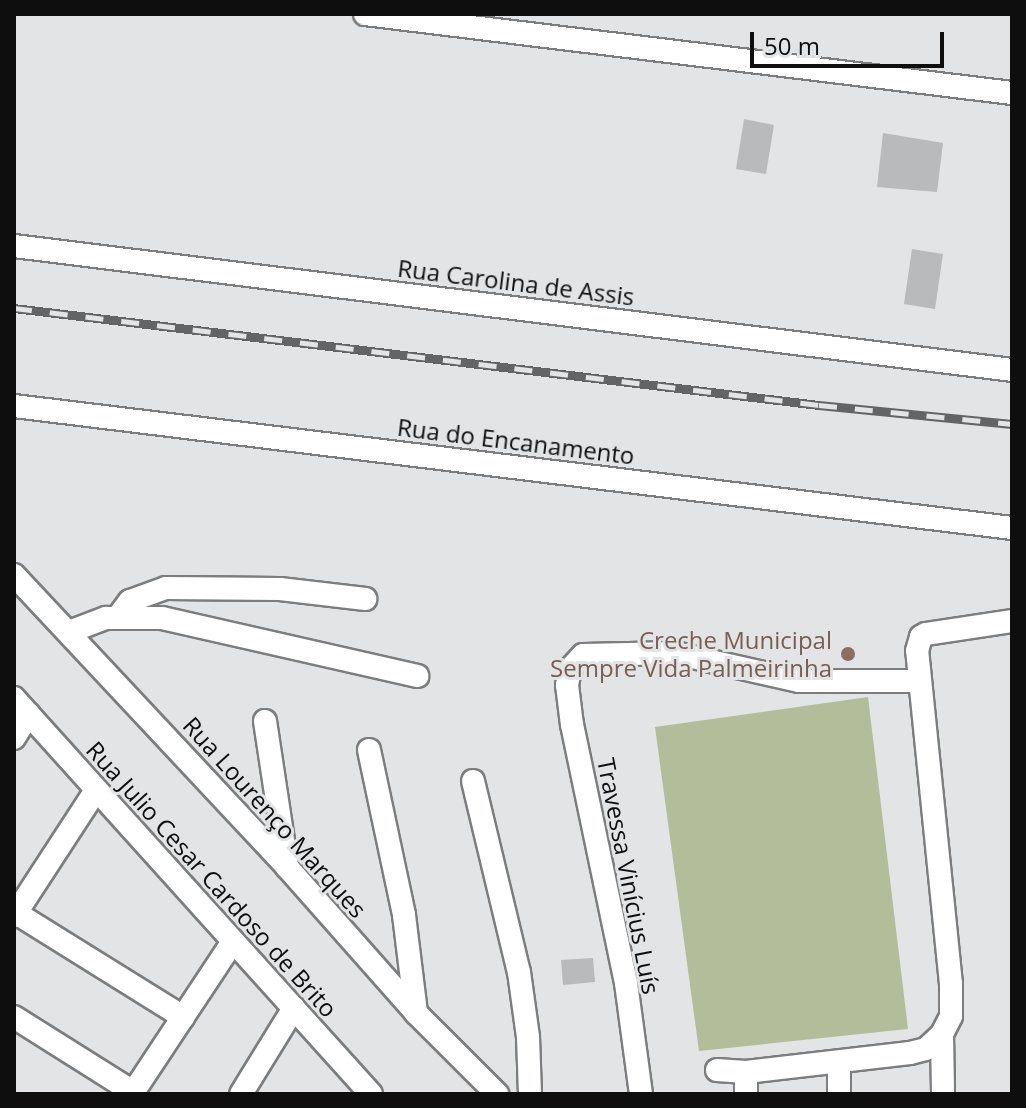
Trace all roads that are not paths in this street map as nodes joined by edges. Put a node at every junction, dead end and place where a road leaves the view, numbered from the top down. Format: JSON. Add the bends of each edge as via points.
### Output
{"nodes":[{"id":1,"x":365,"y":14,"type":"edge"},
{"id":2,"x":1012,"y":93,"type":"edge"},
{"id":3,"x":14,"y":246,"type":"edge"},
{"id":4,"x":1012,"y":370,"type":"edge"},
{"id":5,"x":14,"y":406,"type":"edge"},
{"id":6,"x":1012,"y":528,"type":"edge"},
{"id":7,"x":14,"y":575,"type":"edge"},
{"id":8,"x":365,"y":599,"type":"dead end"},
{"id":9,"x":117,"y":618,"type":"junction"},
{"id":10,"x":1012,"y":621,"type":"edge"},
{"id":11,"x":69,"y":632,"type":"junction"},
{"id":12,"x":417,"y":676,"type":"dead end"},
{"id":13,"x":919,"y":681,"type":"junction"},
{"id":14,"x":22,"y":706,"type":"edge"},
{"id":15,"x":265,"y":721,"type":"dead end"},
{"id":16,"x":14,"y":738,"type":"edge"},
{"id":17,"x":369,"y":750,"type":"dead end"},
{"id":18,"x":473,"y":781,"type":"dead end"},
{"id":19,"x":96,"y":790,"type":"junction"},
{"id":20,"x":287,"y":867,"type":"junction"},
{"id":21,"x":15,"y":914,"type":"edge"},
{"id":22,"x":232,"y":943,"type":"junction"},
{"id":23,"x":294,"y":1008,"type":"junction"},
{"id":24,"x":416,"y":1013,"type":"junction"},
{"id":25,"x":14,"y":1017,"type":"edge"},
{"id":26,"x":183,"y":1017,"type":"junction"},
{"id":27,"x":942,"y":1034,"type":"junction"},
{"id":28,"x":839,"y":1062,"type":"junction"},
{"id":29,"x":717,"y":1070,"type":"dead end"},
{"id":30,"x":746,"y":1083,"type":"edge"},
{"id":31,"x":366,"y":1092,"type":"edge"},
{"id":32,"x":133,"y":1093,"type":"edge"},
{"id":33,"x":241,"y":1094,"type":"edge"},
{"id":34,"x":497,"y":1094,"type":"edge"},
{"id":35,"x":530,"y":1094,"type":"edge"},
{"id":36,"x":641,"y":1094,"type":"edge"},
{"id":37,"x":839,"y":1094,"type":"edge"},
{"id":38,"x":943,"y":1094,"type":"edge"}],
"edges":[{"from":1,"to":2,"type":"street"},
{"from":3,"to":4,"type":"street","name":"Rua Carolina de Assis"},
{"from":5,"to":6,"type":"street","name":"Rua do Encanamento"},
{"from":7,"to":11,"type":"street","name":"Rua Lourenço Marques"},
{"from":8,"to":9,"type":"street","via":[[280,589],[166,588],[130,601]]},
{"from":9,"to":11,"type":"street"},
{"from":9,"to":12,"type":"street","via":[[162,618]]},
{"from":10,"to":13,"type":"street","via":[[921,637]]},
{"from":11,"to":20,"type":"street","name":"Rua Lourenço Marques"},
{"from":13,"to":27,"type":"street","via":[[951,984],[951,1016]]},
{"from":13,"to":36,"type":"street","name":"Travessa Vinícius Luís","via":[[799,681],[675,653],[583,655],[570,669],[572,725],[626,983]]},
{"from":14,"to":16,"type":"street"},
{"from":14,"to":19,"type":"street","name":"Rua Julio Cesar Cardoso de Brito"},
{"from":15,"to":20,"type":"street"},
{"from":17,"to":24,"type":"street","via":[[404,915]]},
{"from":18,"to":35,"type":"street","via":[[519,972]]},
{"from":19,"to":21,"type":"street"},
{"from":19,"to":22,"type":"street","name":"Rua Julio Cesar Cardoso de Brito"},
{"from":20,"to":24,"type":"street","name":"Rua Lourenço Marques"},
{"from":21,"to":26,"type":"street"},
{"from":22,"to":23,"type":"street","name":"Rua Julio Cesar Cardoso de Brito"},
{"from":22,"to":26,"type":"street"},
{"from":23,"to":31,"type":"street","name":"Rua Julio Cesar Cardoso de Brito"},
{"from":23,"to":33,"type":"street"},
{"from":24,"to":34,"type":"street","name":"Rua Lourenço Marques"},
{"from":25,"to":32,"type":"street"},
{"from":26,"to":32,"type":"street"},
{"from":27,"to":28,"type":"street","via":[[926,1049]]},
{"from":27,"to":38,"type":"street"},
{"from":28,"to":30,"type":"street"},
{"from":28,"to":37,"type":"street"},
{"from":29,"to":30,"type":"street"}]}
